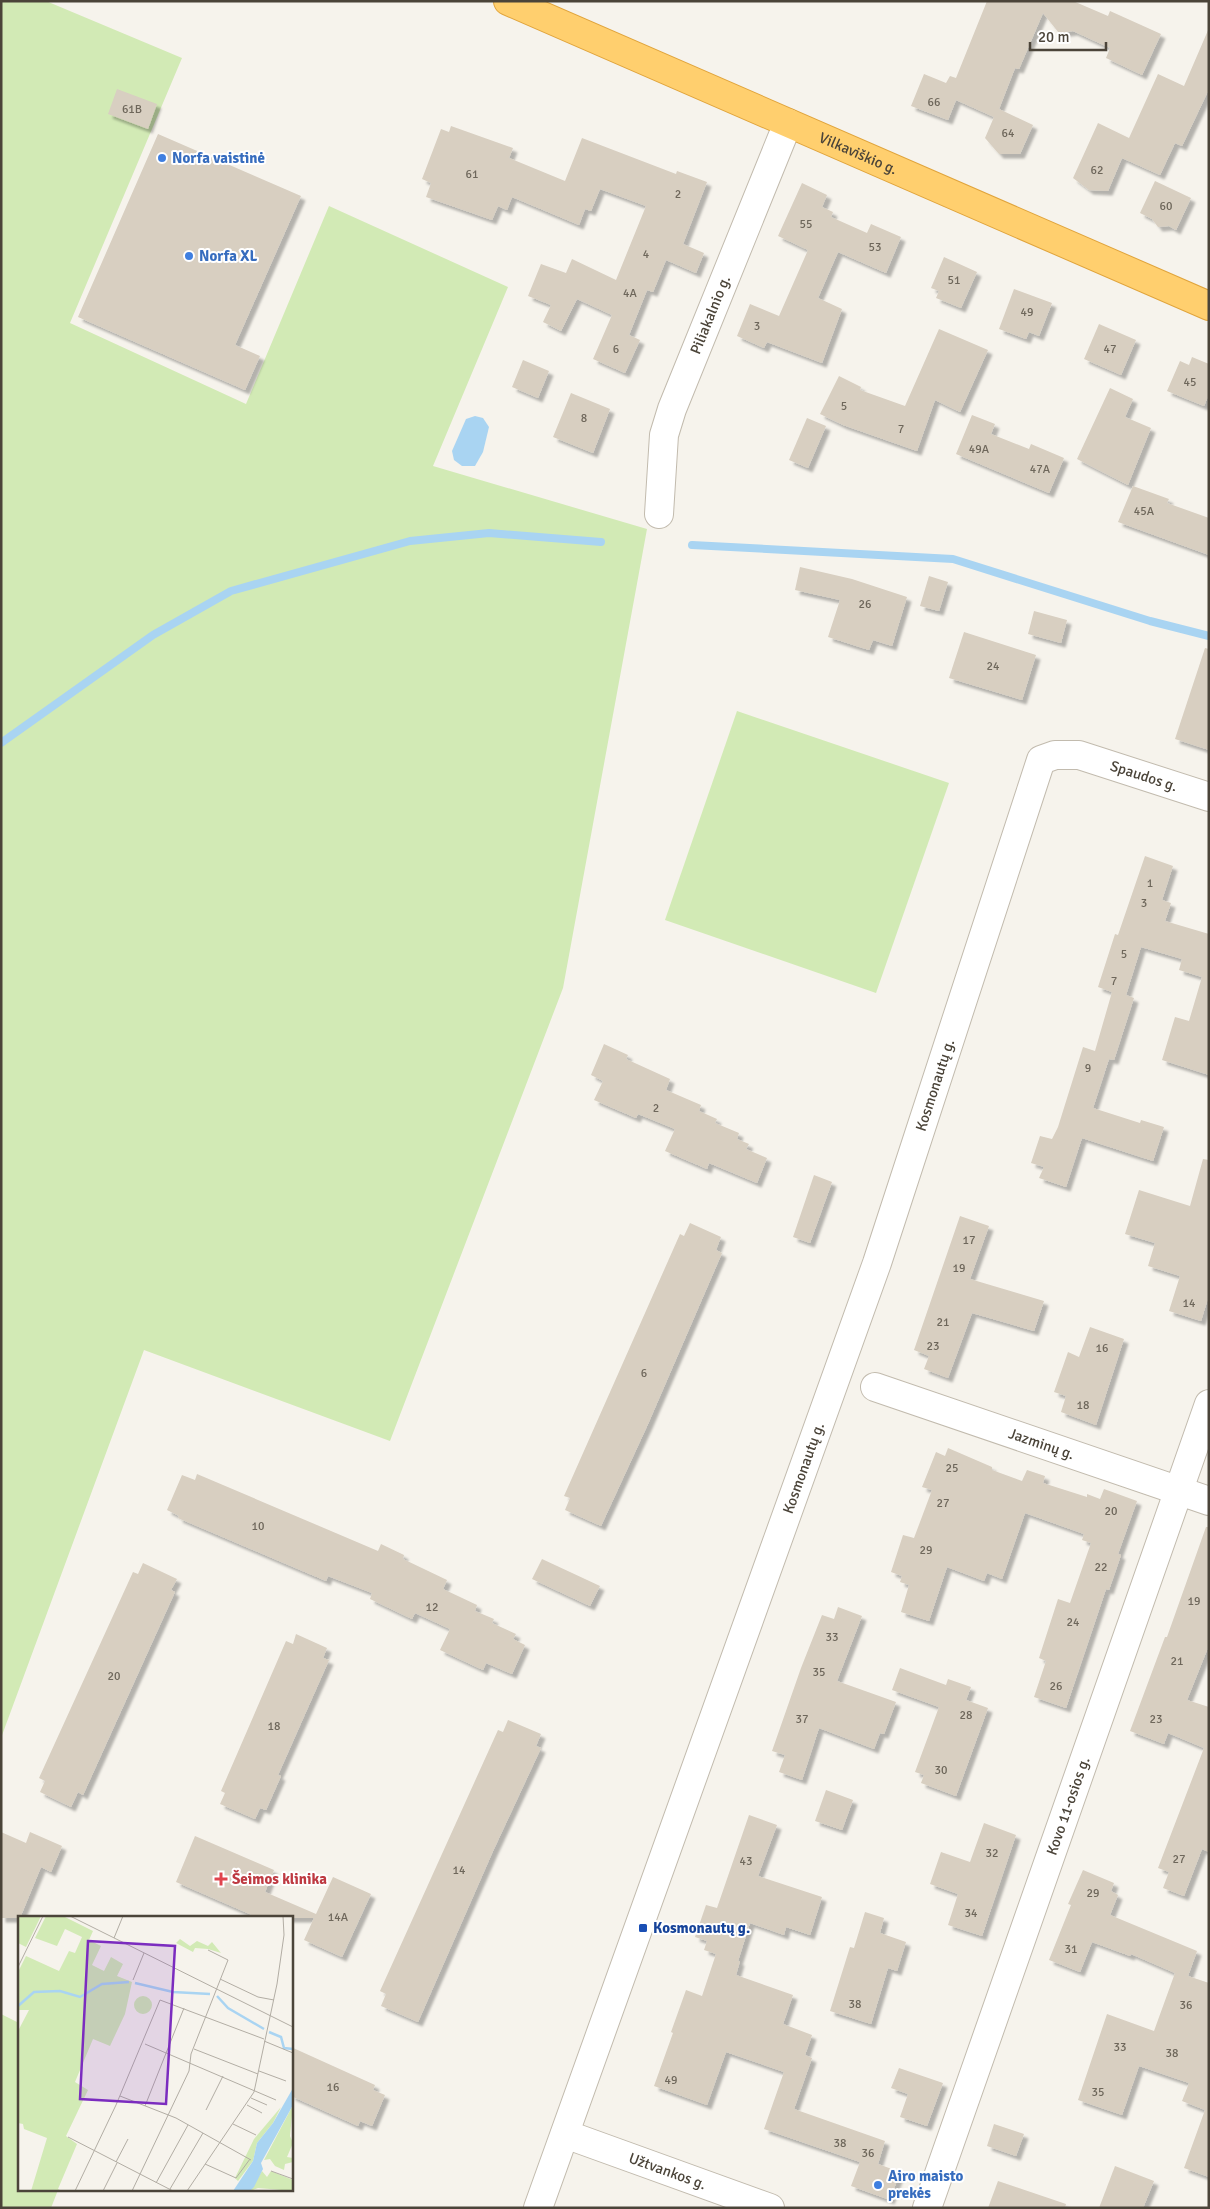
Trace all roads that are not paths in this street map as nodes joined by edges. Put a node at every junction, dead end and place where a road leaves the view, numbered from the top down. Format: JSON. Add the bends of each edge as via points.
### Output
{"nodes":[{"id":1,"x":508,"y":1,"type":"edge"},
{"id":2,"x":788,"y":123,"type":"junction"},
{"id":3,"x":1209,"y":306,"type":"edge"},
{"id":4,"x":659,"y":514,"type":"dead end"},
{"id":5,"x":1079,"y":754,"type":"joint"},
{"id":6,"x":1209,"y":798,"type":"edge"},
{"id":7,"x":874,"y":1387,"type":"dead end"},
{"id":8,"x":1209,"y":1404,"type":"edge"},
{"id":9,"x":1180,"y":1492,"type":"junction"},
{"id":10,"x":1209,"y":1501,"type":"edge"},
{"id":11,"x":565,"y":2134,"type":"junction"},
{"id":12,"x":538,"y":2208,"type":"edge"},
{"id":13,"x":770,"y":2208,"type":"edge"},
{"id":14,"x":927,"y":2208,"type":"edge"}],
"edges":[{"from":1,"to":2,"type":"highway","name":"Vilkaviškio g."},
{"from":2,"to":3,"type":"highway","name":"Vilkaviškio g."},
{"from":2,"to":4,"type":"street","name":"Piliakalnio g.","via":[[672,409],[660,464]]},
{"from":5,"to":6,"type":"street","name":"Spaudos g."},
{"from":5,"to":11,"type":"street","name":"Kosmonautų g.","via":[[1055,754],[1041,760],[877,1263]]},
{"from":7,"to":9,"type":"street","name":"Jazminų g."},
{"from":8,"to":9,"type":"street","name":"Kovo 11-osios g."},
{"from":9,"to":10,"type":"street","name":"Jazminų g."},
{"from":9,"to":14,"type":"street","name":"Kovo 11-osios g."},
{"from":11,"to":12,"type":"street","name":"Kosmonautų g."},
{"from":11,"to":13,"type":"street","name":"Užtvankos g."}]}
